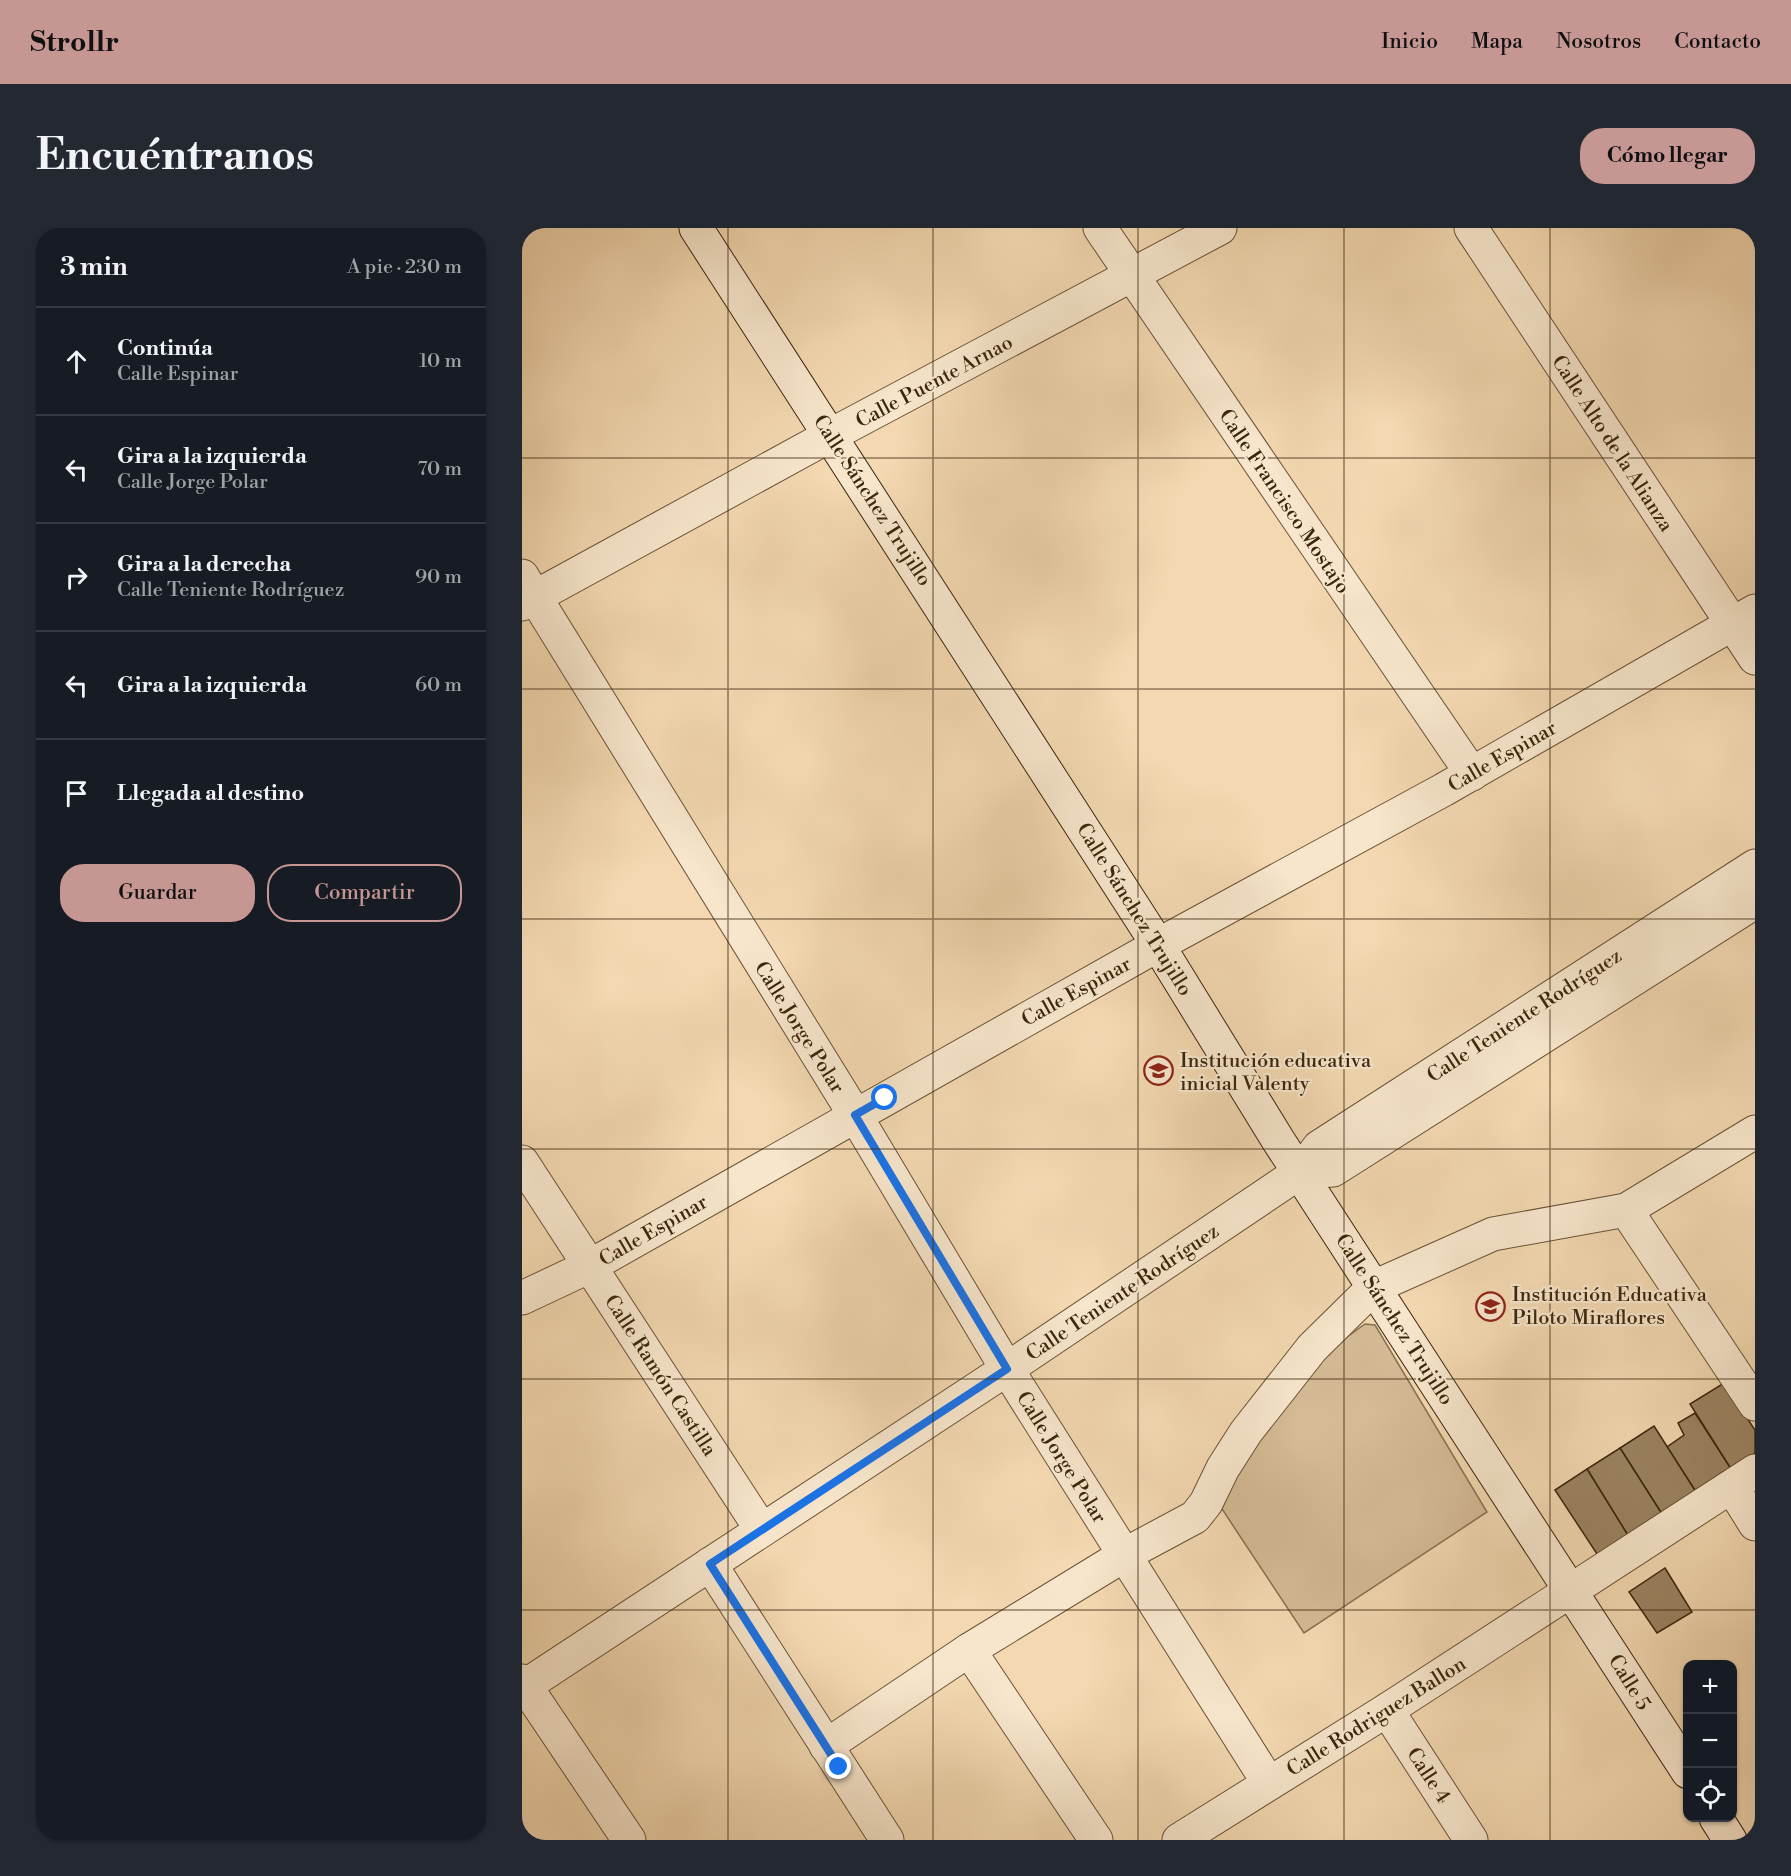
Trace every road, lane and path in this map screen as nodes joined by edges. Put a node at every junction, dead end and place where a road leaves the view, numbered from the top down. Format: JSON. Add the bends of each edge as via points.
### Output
{"nodes":[{"id":1,"x":696,"y":228,"type":"edge"},
{"id":2,"x":1100,"y":228,"type":"edge"},
{"id":3,"x":1220,"y":228,"type":"edge"},
{"id":4,"x":1471,"y":228,"type":"edge"},
{"id":5,"x":1131,"y":277,"type":"junction"},
{"id":6,"x":831,"y":435,"type":"junction"},
{"id":7,"x":526,"y":592,"type":"edge"},
{"id":8,"x":1744,"y":617,"type":"edge"},
{"id":9,"x":1755,"y":658,"type":"edge"},
{"id":10,"x":1472,"y":774,"type":"junction"},
{"id":11,"x":1755,"y":866,"type":"edge"},
{"id":12,"x":1755,"y":902,"type":"edge"},
{"id":13,"x":1158,"y":945,"type":"junction"},
{"id":14,"x":855,"y":1115,"type":"junction"},
{"id":15,"x":1755,"y":1132,"type":"edge"},
{"id":16,"x":522,"y":1162,"type":"edge"},
{"id":17,"x":1300,"y":1172,"type":"junction"},
{"id":18,"x":1626,"y":1210,"type":"junction"},
{"id":19,"x":590,"y":1266,"type":"junction"},
{"id":20,"x":1374,"y":1287,"type":"junction"},
{"id":21,"x":522,"y":1298,"type":"edge"},
{"id":22,"x":1007,"y":1369,"type":"junction"},
{"id":23,"x":1755,"y":1404,"type":"edge"},
{"id":24,"x":1743,"y":1479,"type":"edge"},
{"id":25,"x":1755,"y":1524,"type":"edge"},
{"id":26,"x":761,"y":1529,"type":"junction"},
{"id":27,"x":1126,"y":1554,"type":"junction"},
{"id":28,"x":710,"y":1564,"type":"junction"},
{"id":29,"x":1572,"y":1591,"type":"junction"},
{"id":30,"x":969,"y":1650,"type":"junction"},
{"id":31,"x":523,"y":1685,"type":"edge"},
{"id":32,"x":1387,"y":1710,"type":"junction"},
{"id":33,"x":826,"y":1746,"type":"junction"},
{"id":34,"x":1685,"y":1768,"type":"edge"},
{"id":35,"x":1269,"y":1782,"type":"junction"},
{"id":36,"x":1719,"y":1822,"type":"edge"},
{"id":37,"x":1223,"y":1829,"type":"edge"},
{"id":38,"x":629,"y":1840,"type":"edge"},
{"id":39,"x":887,"y":1840,"type":"edge"},
{"id":40,"x":1096,"y":1840,"type":"edge"},
{"id":41,"x":1179,"y":1840,"type":"edge"},
{"id":42,"x":1471,"y":1840,"type":"edge"},
{"id":43,"x":1730,"y":1840,"type":"edge"}],
"edges":[{"from":1,"to":6,"type":"street","name":"Calle Sánchez Trujillo"},
{"from":2,"to":5,"type":"street","name":"Calle Francisco Mostajo"},
{"from":3,"to":5,"type":"street","name":"Calle Puente Arnao"},
{"from":4,"to":8,"type":"street","name":"Calle Alto de la Alianza"},
{"from":5,"to":6,"type":"street","name":"Calle Puente Arnao"},
{"from":5,"to":10,"type":"street","name":"Calle Francisco Mostajo"},
{"from":6,"to":7,"type":"street","name":"Calle Puente Arnao"},
{"from":6,"to":13,"type":"street","name":"Calle Sánchez Trujillo"},
{"from":7,"to":14,"type":"street","name":"Calle Jorge Polar"},
{"from":8,"to":9,"type":"street","name":"Calle Alto de la Alianza"},
{"from":8,"to":10,"type":"street","name":"Calle Espinar"},
{"from":10,"to":13,"type":"street","name":"Calle Espinar"},
{"from":11,"to":17,"type":"street","name":"Calle Teniente Rodríguez","via":[[1318,1147]]},
{"from":12,"to":17,"type":"street","name":"Calle Teniente Rodríguez","via":[[1333,1170]]},
{"from":13,"to":14,"type":"street","name":"Calle Espinar"},
{"from":13,"to":17,"type":"street","name":"Calle Sánchez Trujillo"},
{"from":14,"to":19,"type":"street","name":"Calle Espinar"},
{"from":14,"to":22,"type":"street","name":"Calle Jorge Polar"},
{"from":15,"to":18,"type":"street"},
{"from":16,"to":19,"type":"street","name":"Calle Ramón Castilla"},
{"from":17,"to":20,"type":"street","name":"Calle Sánchez Trujillo"},
{"from":17,"to":22,"type":"street","name":"Calle Teniente Rodríguez"},
{"from":18,"to":20,"type":"street","via":[[1493,1234]]},
{"from":18,"to":23,"type":"street"},
{"from":19,"to":21,"type":"street","name":"Calle Espinar"},
{"from":19,"to":26,"type":"street","name":"Calle Ramón Castilla"},
{"from":20,"to":27,"type":"street","via":[[1312,1348],[1246,1432],[1201,1511]]},
{"from":20,"to":29,"type":"street","name":"Calle Sánchez Trujillo"},
{"from":22,"to":26,"type":"street","name":"Calle Teniente Rodríguez"},
{"from":22,"to":27,"type":"street","name":"Calle Jorge Polar"},
{"from":24,"to":25,"type":"street"},
{"from":24,"to":29,"type":"street","name":"Calle Rodriguez Ballon"},
{"from":26,"to":28,"type":"street","name":"Calle Teniente Rodríguez"},
{"from":27,"to":30,"type":"street"},
{"from":27,"to":35,"type":"street","name":"Calle Jorge Polar"},
{"from":28,"to":31,"type":"street","name":"Calle Teniente Rodríguez"},
{"from":28,"to":33,"type":"street"},
{"from":29,"to":32,"type":"street","name":"Calle Rodriguez Ballon"},
{"from":29,"to":34,"type":"street","name":"Calle 5"},
{"from":30,"to":33,"type":"street"},
{"from":30,"to":40,"type":"street"},
{"from":31,"to":38,"type":"street"},
{"from":32,"to":35,"type":"street","name":"Calle Rodriguez Ballon"},
{"from":32,"to":42,"type":"street","name":"Calle 4"},
{"from":33,"to":39,"type":"street"},
{"from":35,"to":37,"type":"street","name":"Calle Rodriguez Ballon"},
{"from":36,"to":43,"type":"street"},
{"from":37,"to":41,"type":"street","name":"Calle Rodriguez Ballon"}]}
